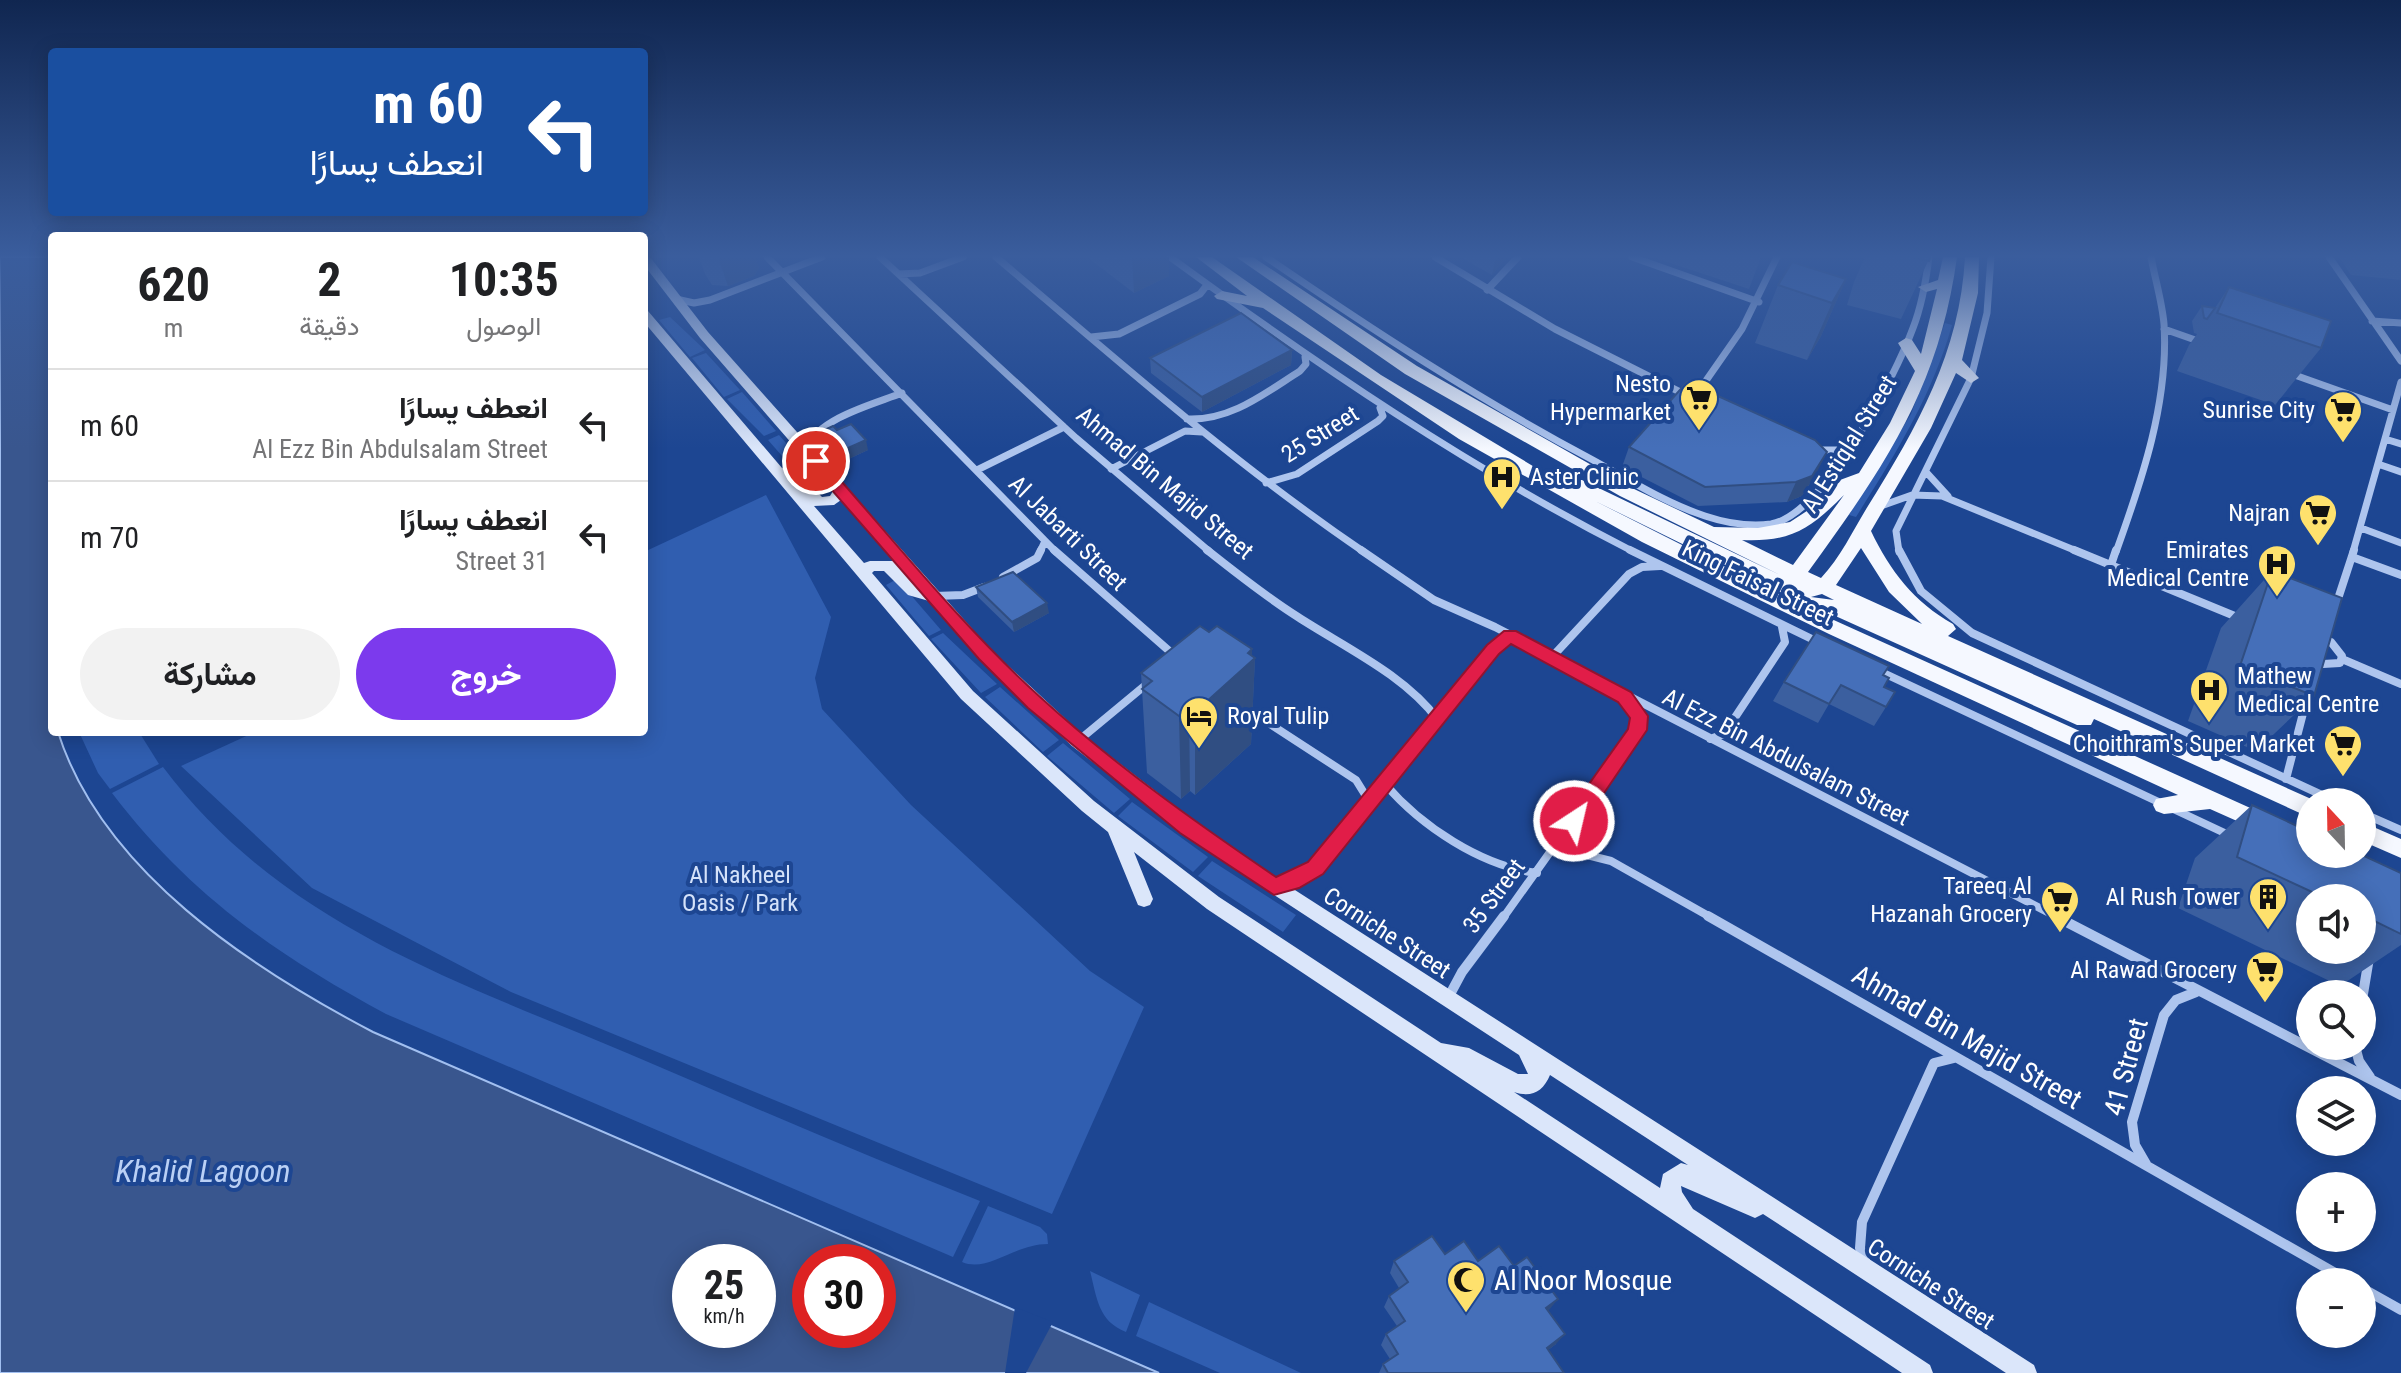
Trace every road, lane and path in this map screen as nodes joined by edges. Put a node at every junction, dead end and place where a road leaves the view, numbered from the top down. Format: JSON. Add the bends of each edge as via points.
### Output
{"nodes":[{"id":1,"x":650,"y":321,"type":"edge"},
{"id":2,"x":694,"y":321,"type":"edge"},
{"id":3,"x":831,"y":321,"type":"edge"},
{"id":4,"x":950,"y":321,"type":"edge"},
{"id":5,"x":1071,"y":321,"type":"edge"},
{"id":6,"x":1145,"y":321,"type":"edge"},
{"id":7,"x":1256,"y":321,"type":"edge"},
{"id":8,"x":1292,"y":321,"type":"edge"},
{"id":9,"x":1335,"y":321,"type":"edge"},
{"id":10,"x":1360,"y":321,"type":"edge"},
{"id":11,"x":1541,"y":321,"type":"edge"},
{"id":12,"x":1747,"y":321,"type":"edge"},
{"id":13,"x":1914,"y":321,"type":"edge"},
{"id":14,"x":1936,"y":321,"type":"edge"},
{"id":15,"x":1964,"y":321,"type":"edge"},
{"id":16,"x":1985,"y":321,"type":"edge"},
{"id":17,"x":2163,"y":321,"type":"edge"},
{"id":18,"x":2372,"y":321,"type":"edge"},
{"id":19,"x":2373,"y":321,"type":"edge"},
{"id":20,"x":2401,"y":323,"type":"edge"},
{"id":21,"x":2164,"y":329,"type":"junction"},
{"id":22,"x":1089,"y":336,"type":"junction"},
{"id":23,"x":1906,"y":343,"type":"junction"},
{"id":24,"x":2208,"y":345,"type":"dead end"},
{"id":25,"x":1304,"y":356,"type":"junction"},
{"id":26,"x":1952,"y":360,"type":"junction"},
{"id":27,"x":2401,"y":361,"type":"edge"},
{"id":28,"x":2282,"y":370,"type":"edge"},
{"id":29,"x":1923,"y":371,"type":"junction"},
{"id":30,"x":1971,"y":378,"type":"junction"},
{"id":31,"x":2401,"y":382,"type":"edge"},
{"id":32,"x":902,"y":393,"type":"junction"},
{"id":33,"x":1693,"y":399,"type":"junction"},
{"id":34,"x":1705,"y":404,"type":"edge"},
{"id":35,"x":1380,"y":407,"type":"junction"},
{"id":36,"x":2393,"y":410,"type":"junction"},
{"id":37,"x":1186,"y":418,"type":"junction"},
{"id":38,"x":1064,"y":427,"type":"junction"},
{"id":39,"x":1202,"y":433,"type":"junction"},
{"id":40,"x":2385,"y":439,"type":"junction"},
{"id":41,"x":2401,"y":444,"type":"edge"},
{"id":42,"x":805,"y":448,"type":"junction"},
{"id":43,"x":1846,"y":450,"type":"junction"},
{"id":44,"x":2378,"y":464,"type":"junction"},
{"id":45,"x":1824,"y":468,"type":"junction"},
{"id":46,"x":1111,"y":469,"type":"junction"},
{"id":47,"x":977,"y":470,"type":"junction"},
{"id":48,"x":778,"y":472,"type":"junction"},
{"id":49,"x":2401,"y":472,"type":"edge"},
{"id":50,"x":1927,"y":473,"type":"junction"},
{"id":51,"x":1861,"y":478,"type":"junction"},
{"id":52,"x":1266,"y":483,"type":"junction"},
{"id":53,"x":841,"y":491,"type":"junction"},
{"id":54,"x":1912,"y":495,"type":"junction"},
{"id":55,"x":1951,"y":499,"type":"junction"},
{"id":56,"x":1875,"y":509,"type":"junction"},
{"id":57,"x":2361,"y":528,"type":"junction"},
{"id":58,"x":1862,"y":530,"type":"junction"},
{"id":59,"x":1704,"y":531,"type":"junction"},
{"id":60,"x":1045,"y":541,"type":"junction"},
{"id":61,"x":2401,"y":543,"type":"edge"},
{"id":62,"x":2352,"y":557,"type":"junction"},
{"id":63,"x":2111,"y":565,"type":"junction"},
{"id":64,"x":1667,"y":568,"type":"junction"},
{"id":65,"x":863,"y":575,"type":"junction"},
{"id":66,"x":2401,"y":575,"type":"edge"},
{"id":67,"x":1823,"y":587,"type":"junction"},
{"id":68,"x":933,"y":596,"type":"junction"},
{"id":69,"x":1785,"y":598,"type":"junction"},
{"id":70,"x":2332,"y":616,"type":"edge"},
{"id":71,"x":2254,"y":623,"type":"edge"},
{"id":72,"x":2329,"y":627,"type":"edge"},
{"id":73,"x":2284,"y":635,"type":"edge"},
{"id":74,"x":1510,"y":636,"type":"junction"},
{"id":75,"x":2325,"y":639,"type":"junction"},
{"id":76,"x":2298,"y":641,"type":"junction"},
{"id":77,"x":1822,"y":643,"type":"edge"},
{"id":78,"x":1552,"y":657,"type":"junction"},
{"id":79,"x":2342,"y":659,"type":"junction"},
{"id":80,"x":2317,"y":662,"type":"junction"},
{"id":81,"x":1995,"y":663,"type":"junction"},
{"id":82,"x":1865,"y":664,"type":"edge"},
{"id":83,"x":1167,"y":669,"type":"edge"},
{"id":84,"x":1155,"y":678,"type":"edge"},
{"id":85,"x":2401,"y":684,"type":"edge"},
{"id":86,"x":1625,"y":697,"type":"junction"},
{"id":87,"x":1235,"y":701,"type":"edge"},
{"id":88,"x":1438,"y":720,"type":"junction"},
{"id":89,"x":1708,"y":739,"type":"junction"},
{"id":90,"x":1078,"y":741,"type":"junction"},
{"id":91,"x":2185,"y":750,"type":"junction"},
{"id":92,"x":2221,"y":750,"type":"junction"},
{"id":93,"x":2286,"y":779,"type":"junction"},
{"id":94,"x":1385,"y":784,"type":"junction"},
{"id":95,"x":2306,"y":788,"type":"edge"},
{"id":96,"x":2213,"y":800,"type":"junction"},
{"id":97,"x":1369,"y":801,"type":"junction"},
{"id":98,"x":2296,"y":802,"type":"edge"},
{"id":99,"x":2296,"y":804,"type":"edge"},
{"id":100,"x":2164,"y":805,"type":"junction"},
{"id":101,"x":2376,"y":819,"type":"edge"},
{"id":102,"x":1117,"y":830,"type":"junction"},
{"id":103,"x":2401,"y":830,"type":"edge"},
{"id":104,"x":2234,"y":837,"type":"dead end"},
{"id":105,"x":2376,"y":837,"type":"edge"},
{"id":106,"x":2296,"y":839,"type":"edge"},
{"id":107,"x":1555,"y":847,"type":"junction"},
{"id":108,"x":2401,"y":849,"type":"edge"},
{"id":109,"x":1537,"y":873,"type":"junction"},
{"id":110,"x":1274,"y":886,"type":"junction"},
{"id":111,"x":1144,"y":899,"type":"dead end"},
{"id":112,"x":2197,"y":992,"type":"junction"},
{"id":113,"x":1447,"y":1000,"type":"junction"},
{"id":114,"x":1515,"y":1044,"type":"junction"},
{"id":115,"x":1440,"y":1052,"type":"junction"},
{"id":116,"x":1956,"y":1058,"type":"junction"},
{"id":117,"x":2359,"y":1060,"type":"edge"},
{"id":118,"x":2377,"y":1083,"type":"junction"},
{"id":119,"x":2401,"y":1095,"type":"edge"},
{"id":120,"x":2150,"y":1169,"type":"junction"},
{"id":121,"x":1772,"y":1211,"type":"junction"},
{"id":122,"x":1692,"y":1220,"type":"junction"},
{"id":123,"x":2326,"y":1268,"type":"edge"},
{"id":124,"x":1875,"y":1277,"type":"junction"},
{"id":125,"x":2376,"y":1296,"type":"edge"},
{"id":126,"x":2401,"y":1310,"type":"edge"},
{"id":127,"x":1922,"y":1373,"type":"edge"},
{"id":128,"x":2026,"y":1373,"type":"edge"}],
"edges":[{"from":1,"to":48,"type":"main road"},
{"from":2,"to":42,"type":"main road","name":"Corniche Street"},
{"from":3,"to":32,"type":"street","name":"Al Jabarti Street"},
{"from":4,"to":38,"type":"street","name":"Ahmad Bin Majid Street"},
{"from":5,"to":22,"type":"street","name":"Al Ezz Bin Abdulsalam Street"},
{"from":6,"to":22,"type":"street","via":[[1119,334]]},
{"from":7,"to":25,"type":"street","name":"King Faisal Street"},
{"from":8,"to":69,"type":"main road","via":[[1466,435],[1505,446]]},
{"from":9,"to":59,"type":"main road","name":"King Faisal Street","via":[[1461,401]]},
{"from":10,"to":45,"type":"street","name":"Al Estiqlal Street","via":[[1450,382],[1701,515],[1750,525],[1790,518],[1806,507]]},
{"from":11,"to":33,"type":"street"},
{"from":12,"to":33,"type":"street"},
{"from":13,"to":23,"type":"street","name":"Al Estiqlal Street"},
{"from":14,"to":29,"type":"main road","name":"Al Estiqlal Street"},
{"from":15,"to":26,"type":"main road"},
{"from":16,"to":30,"type":"street"},
{"from":17,"to":21,"type":"street"},
{"from":18,"to":27,"type":"street"},
{"from":19,"to":20,"type":"street"},
{"from":21,"to":24,"type":"street"},
{"from":21,"to":63,"type":"street","via":[[2151,428]]},
{"from":22,"to":37,"type":"street","name":"Al Ezz Bin Abdulsalam Street"},
{"from":23,"to":29,"type":"main road"},
{"from":23,"to":43,"type":"street","name":"Al Estiqlal Street"},
{"from":25,"to":35,"type":"street","name":"King Faisal Street"},
{"from":25,"to":37,"type":"street","via":[[1300,371],[1220,417]]},
{"from":26,"to":30,"type":"main road"},
{"from":26,"to":56,"type":"main road","via":[[1929,416]]},
{"from":28,"to":36,"type":"street"},
{"from":29,"to":51,"type":"main road","name":"Al Estiqlal Street"},
{"from":30,"to":50,"type":"street"},
{"from":31,"to":36,"type":"street"},
{"from":32,"to":42,"type":"street","via":[[823,427],[809,437]]},
{"from":32,"to":47,"type":"street","name":"Al Jabarti Street"},
{"from":33,"to":34,"type":"street"},
{"from":35,"to":52,"type":"street","name":"25 Street","via":[[1378,421],[1297,474]]},
{"from":35,"to":64,"type":"street","name":"King Faisal Street","via":[[1523,493]]},
{"from":36,"to":40,"type":"street"},
{"from":37,"to":39,"type":"street","name":"Al Ezz Bin Abdulsalam Street"},
{"from":38,"to":46,"type":"street","name":"Ahmad Bin Majid Street"},
{"from":38,"to":47,"type":"street"},
{"from":39,"to":46,"type":"street","via":[[1185,431]]},
{"from":39,"to":52,"type":"street","name":"Al Ezz Bin Abdulsalam Street"},
{"from":40,"to":41,"type":"street"},
{"from":40,"to":44,"type":"street"},
{"from":42,"to":53,"type":"main road","name":"Corniche Street"},
{"from":43,"to":45,"type":"street","name":"Al Estiqlal Street"},
{"from":43,"to":45,"type":"street","via":[[1804,448]]},
{"from":44,"to":49,"type":"street"},
{"from":44,"to":57,"type":"street"},
{"from":46,"to":88,"type":"street","name":"Ahmad Bin Majid Street","via":[[1264,594],[1422,700]]},
{"from":47,"to":60,"type":"street","name":"Al Jabarti Street"},
{"from":48,"to":53,"type":"main road","via":[[793,475],[819,502],[834,500]]},
{"from":48,"to":65,"type":"main road"},
{"from":50,"to":54,"type":"street"},
{"from":50,"to":55,"type":"street"},
{"from":51,"to":59,"type":"main road","via":[[1841,486],[1810,519],[1786,531]]},
{"from":51,"to":69,"type":"main road","name":"Al Estiqlal Street"},
{"from":52,"to":74,"type":"street","name":"Al Ezz Bin Abdulsalam Street","via":[[1404,582]]},
{"from":53,"to":68,"type":"main road","name":"Corniche Street"},
{"from":54,"to":55,"type":"street"},
{"from":54,"to":56,"type":"street"},
{"from":54,"to":92,"type":"street","via":[[1896,531],[1899,554],[1931,601],[1958,625]]},
{"from":55,"to":63,"type":"street"},
{"from":56,"to":58,"type":"main road"},
{"from":57,"to":61,"type":"street"},
{"from":57,"to":62,"type":"street"},
{"from":58,"to":67,"type":"main road"},
{"from":58,"to":81,"type":"main road","via":[[1881,567],[1911,605],[1980,646]]},
{"from":59,"to":69,"type":"main road","name":"King Faisal Street"},
{"from":60,"to":68,"type":"street","via":[[1037,558],[976,591]]},
{"from":60,"to":83,"type":"street","name":"Al Jabarti Street","via":[[1183,662]]},
{"from":62,"to":66,"type":"street"},
{"from":62,"to":70,"type":"street"},
{"from":63,"to":71,"type":"street"},
{"from":64,"to":69,"type":"street","name":"King Faisal Street"},
{"from":64,"to":78,"type":"street","via":[[1650,566],[1629,574]]},
{"from":65,"to":68,"type":"main road","via":[[870,566],[888,565],[913,591]]},
{"from":65,"to":102,"type":"main road","via":[[994,723]]},
{"from":67,"to":69,"type":"main road"},
{"from":67,"to":81,"type":"main road","name":"King Faisal Street"},
{"from":68,"to":90,"type":"main road","name":"Corniche Street","via":[[1008,678]]},
{"from":69,"to":77,"type":"street","name":"King Faisal Street"},
{"from":69,"to":89,"type":"street","via":[[1785,642],[1724,734]]},
{"from":69,"to":96,"type":"main road","name":"King Faisal Street"},
{"from":69,"to":99,"type":"main road","via":[[1834,607],[2246,792]]},
{"from":72,"to":75,"type":"street"},
{"from":73,"to":76,"type":"street"},
{"from":74,"to":78,"type":"street","name":"Al Ezz Bin Abdulsalam Street"},
{"from":74,"to":88,"type":"street","via":[[1493,649]]},
{"from":75,"to":76,"type":"street","via":[[2311,635]]},
{"from":75,"to":79,"type":"street","via":[[2337,646]]},
{"from":76,"to":80,"type":"street","via":[[2302,652]]},
{"from":78,"to":86,"type":"street","name":"Al Ezz Bin Abdulsalam Street"},
{"from":79,"to":80,"type":"street","via":[[2330,665]]},
{"from":79,"to":85,"type":"street"},
{"from":80,"to":93,"type":"street"},
{"from":81,"to":91,"type":"main road","name":"King Faisal Street"},
{"from":82,"to":100,"type":"street"},
{"from":84,"to":90,"type":"street"},
{"from":86,"to":89,"type":"street","name":"Al Ezz Bin Abdulsalam Street"},
{"from":86,"to":107,"type":"street","name":"35 Street","via":[[1639,716],[1637,730]]},
{"from":87,"to":97,"type":"street","via":[[1356,780]]},
{"from":88,"to":94,"type":"street"},
{"from":89,"to":112,"type":"street","name":"Al Ezz Bin Abdulsalam Street"},
{"from":90,"to":110,"type":"main road","name":"Corniche Street","via":[[1187,827]]},
{"from":91,"to":92,"type":"main road"},
{"from":91,"to":98,"type":"main road","name":"King Faisal Street"},
{"from":92,"to":93,"type":"street"},
{"from":93,"to":95,"type":"street"},
{"from":94,"to":97,"type":"street"},
{"from":94,"to":109,"type":"street","via":[[1411,812],[1505,868]]},
{"from":96,"to":100,"type":"main road"},
{"from":96,"to":106,"type":"main road","name":"King Faisal Street"},
{"from":97,"to":110,"type":"street","via":[[1315,868]]},
{"from":100,"to":104,"type":"street"},
{"from":101,"to":103,"type":"street"},
{"from":102,"to":111,"type":"main road"},
{"from":102,"to":115,"type":"main road","via":[[1213,903]]},
{"from":105,"to":108,"type":"main road"},
{"from":107,"to":109,"type":"street","name":"35 Street"},
{"from":107,"to":116,"type":"street","name":"Ahmad Bin Majid Street","via":[[1611,861]]},
{"from":109,"to":113,"type":"street","name":"35 Street"},
{"from":110,"to":113,"type":"main road","name":"Corniche Street"},
{"from":112,"to":118,"type":"street","name":"Al Ezz Bin Abdulsalam Street"},
{"from":112,"to":120,"type":"street","name":"41 Street","via":[[2176,1000],[2164,1015],[2132,1122],[2135,1145]]},
{"from":113,"to":114,"type":"main road","name":"Corniche Street"},
{"from":114,"to":115,"type":"main road","via":[[1540,1070],[1535,1084],[1525,1086],[1464,1054]]},
{"from":114,"to":121,"type":"main road","name":"Corniche Street"},
{"from":115,"to":122,"type":"main road"},
{"from":116,"to":120,"type":"street","name":"Ahmad Bin Majid Street"},
{"from":116,"to":124,"type":"street","via":[[1934,1063],[1862,1222],[1860,1248]]},
{"from":117,"to":118,"type":"street"},
{"from":118,"to":119,"type":"street","name":"Al Ezz Bin Abdulsalam Street"},
{"from":120,"to":123,"type":"street","name":"Ahmad Bin Majid Street"},
{"from":121,"to":122,"type":"main road","via":[[1729,1198],[1681,1173],[1669,1189]]},
{"from":121,"to":124,"type":"main road","name":"Corniche Street"},
{"from":122,"to":127,"type":"main road"},
{"from":124,"to":128,"type":"main road","name":"Corniche Street"},
{"from":125,"to":126,"type":"street"}]}
